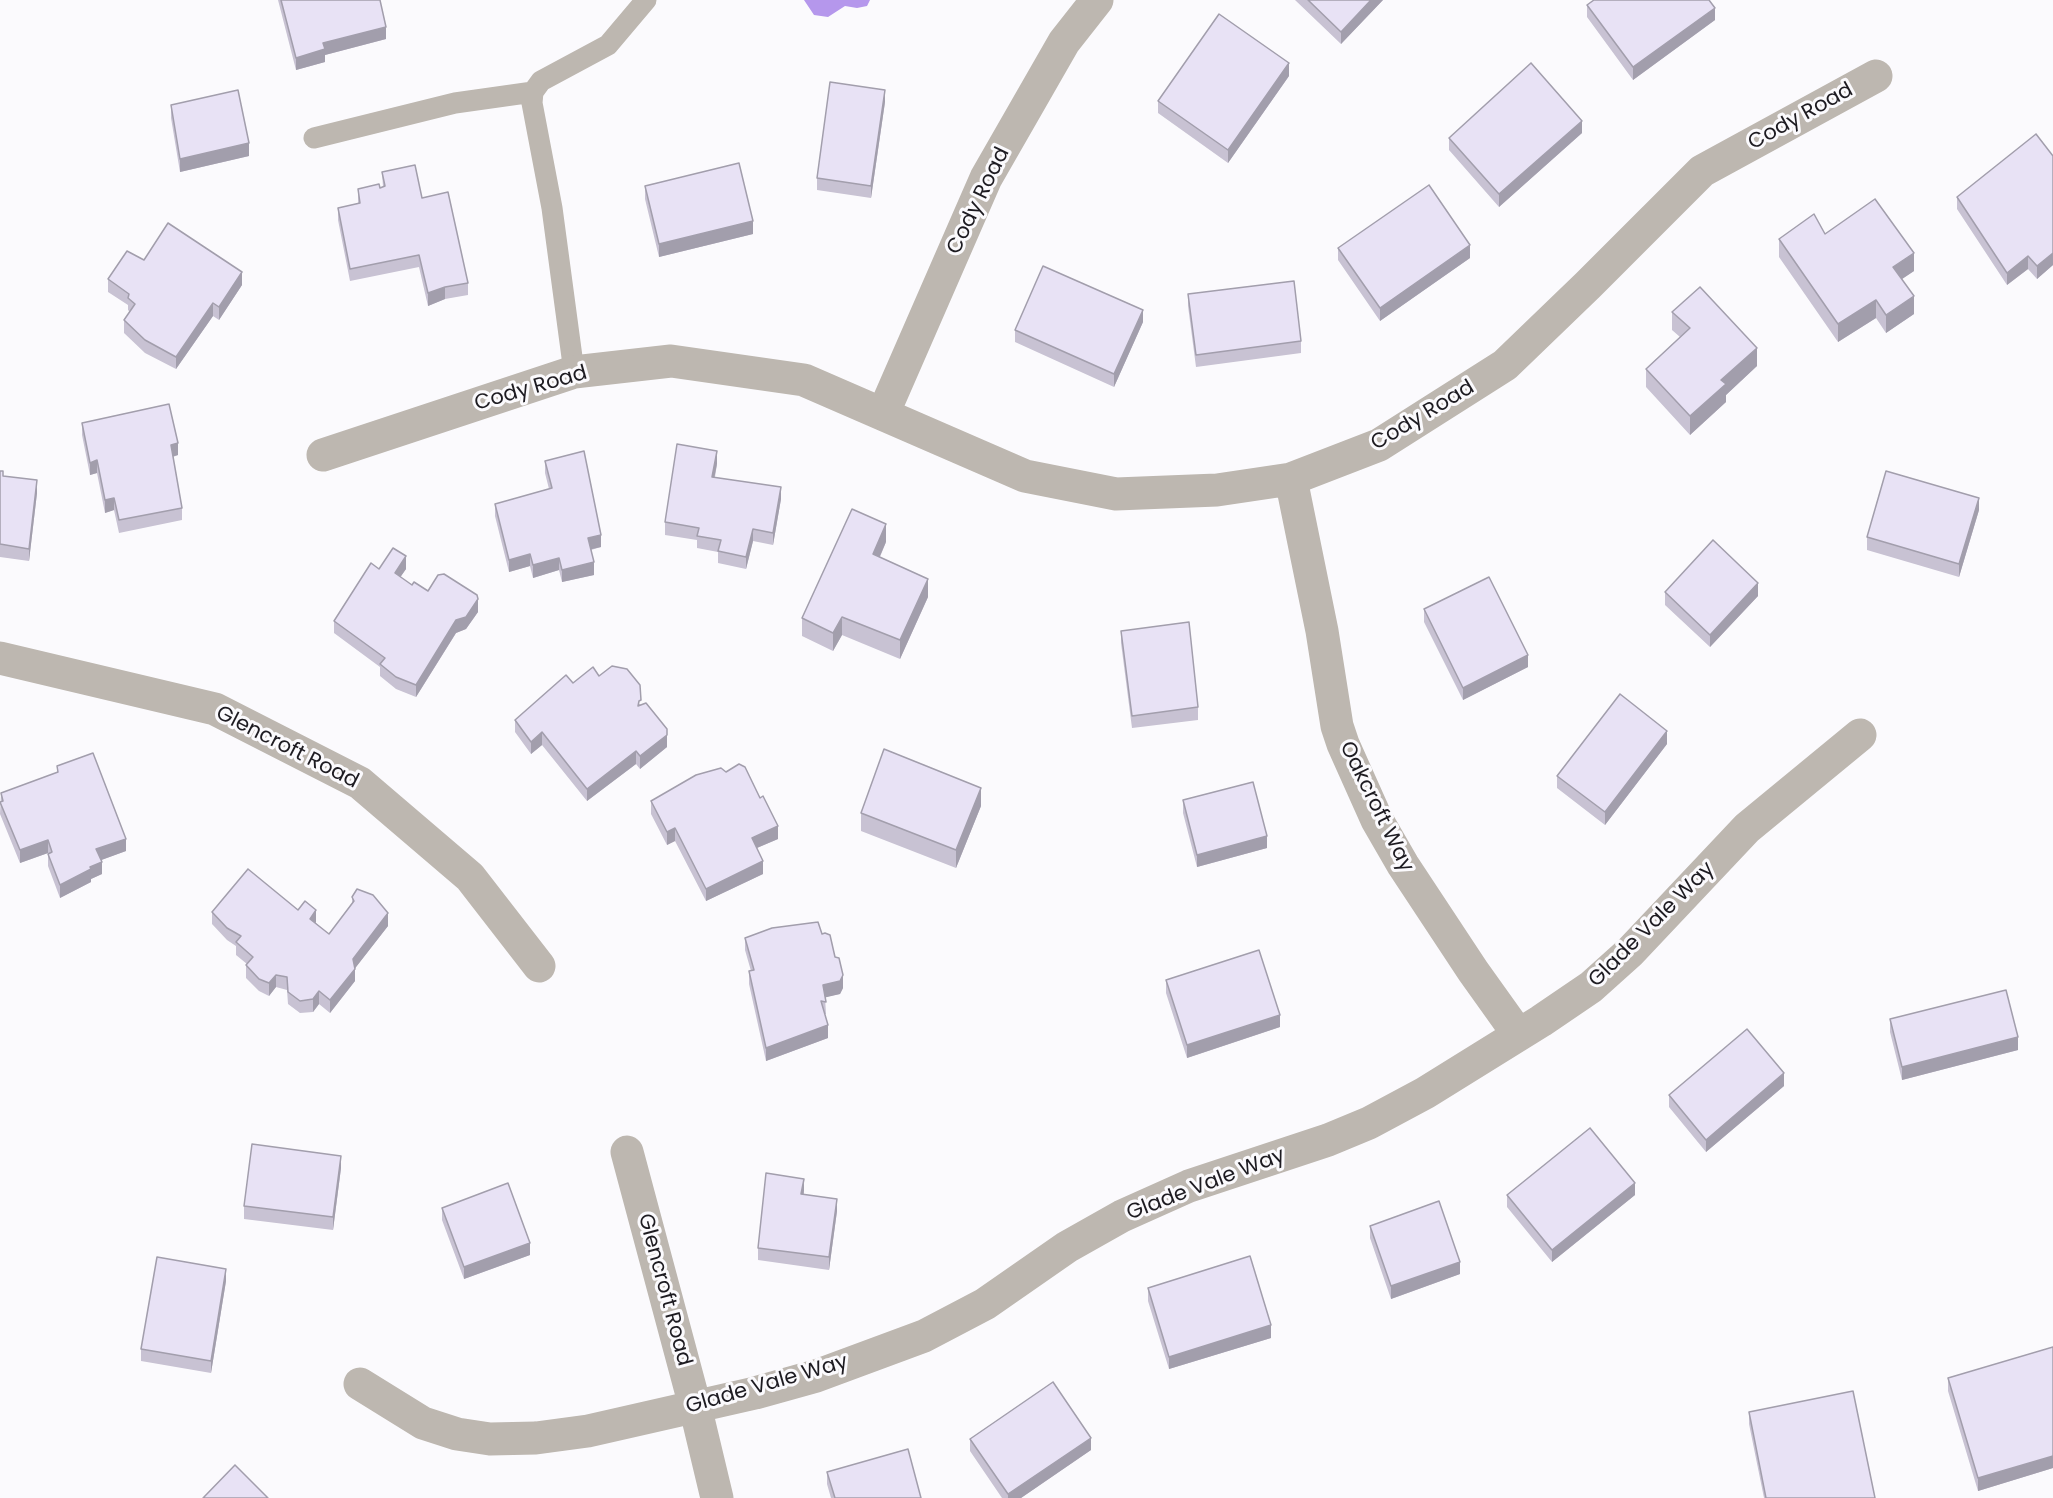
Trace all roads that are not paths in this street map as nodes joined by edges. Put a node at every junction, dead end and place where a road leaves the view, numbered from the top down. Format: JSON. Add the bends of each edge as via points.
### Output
{"nodes":[{"id":1,"x":646,"y":0,"type":"edge"},
{"id":2,"x":1097,"y":0,"type":"edge"},
{"id":3,"x":1876,"y":76,"type":"dead end"},
{"id":4,"x":533,"y":92,"type":"junction"},
{"id":5,"x":314,"y":138,"type":"dead end"},
{"id":6,"x":574,"y":372,"type":"junction"},
{"id":7,"x":882,"y":414,"type":"junction"},
{"id":8,"x":322,"y":455,"type":"dead end"},
{"id":9,"x":1291,"y":479,"type":"junction"},
{"id":10,"x":0,"y":658,"type":"edge"},
{"id":11,"x":1860,"y":735,"type":"dead end"},
{"id":12,"x":539,"y":966,"type":"dead end"},
{"id":13,"x":1518,"y":1034,"type":"junction"},
{"id":14,"x":627,"y":1152,"type":"dead end"},
{"id":15,"x":360,"y":1384,"type":"dead end"},
{"id":16,"x":695,"y":1406,"type":"junction"},
{"id":17,"x":717,"y":1498,"type":"edge"}],
"edges":[{"from":1,"to":4,"type":"lane","via":[[608,45],[541,81]]},
{"from":2,"to":7,"type":"street","name":"Cody Road","via":[[1064,42],[986,178]]},
{"from":3,"to":9,"type":"street","name":"Cody Road","via":[[1702,171],[1505,365],[1379,445]]},
{"from":4,"to":5,"type":"lane","via":[[455,103]]},
{"from":4,"to":6,"type":"lane"},
{"from":6,"to":7,"type":"street","name":"Cody Road","via":[[671,361],[804,380]]},
{"from":6,"to":8,"type":"street","name":"Cody Road"},
{"from":7,"to":9,"type":"street","name":"Cody Road","via":[[1025,476],[1116,494],[1217,490]]},
{"from":9,"to":13,"type":"street","name":"Oakcroft Way","via":[[1343,744],[1377,820],[1403,866]]},
{"from":10,"to":12,"type":"street","name":"Glencroft Road","via":[[216,709],[360,783],[470,876]]},
{"from":11,"to":13,"type":"street","name":"Glade Vale Way","via":[[1747,828],[1630,952],[1591,987]]},
{"from":13,"to":16,"type":"street","name":"Glade Vale Way","via":[[1369,1123],[1189,1186],[1122,1216],[1067,1247],[985,1304],[924,1336],[816,1376]]},
{"from":14,"to":16,"type":"street","name":"Glencroft Road"},
{"from":15,"to":16,"type":"street","name":"Glade Vale Way","via":[[423,1423],[490,1439],[572,1434]]},
{"from":16,"to":17,"type":"street","name":"Glencroft Road"}]}
